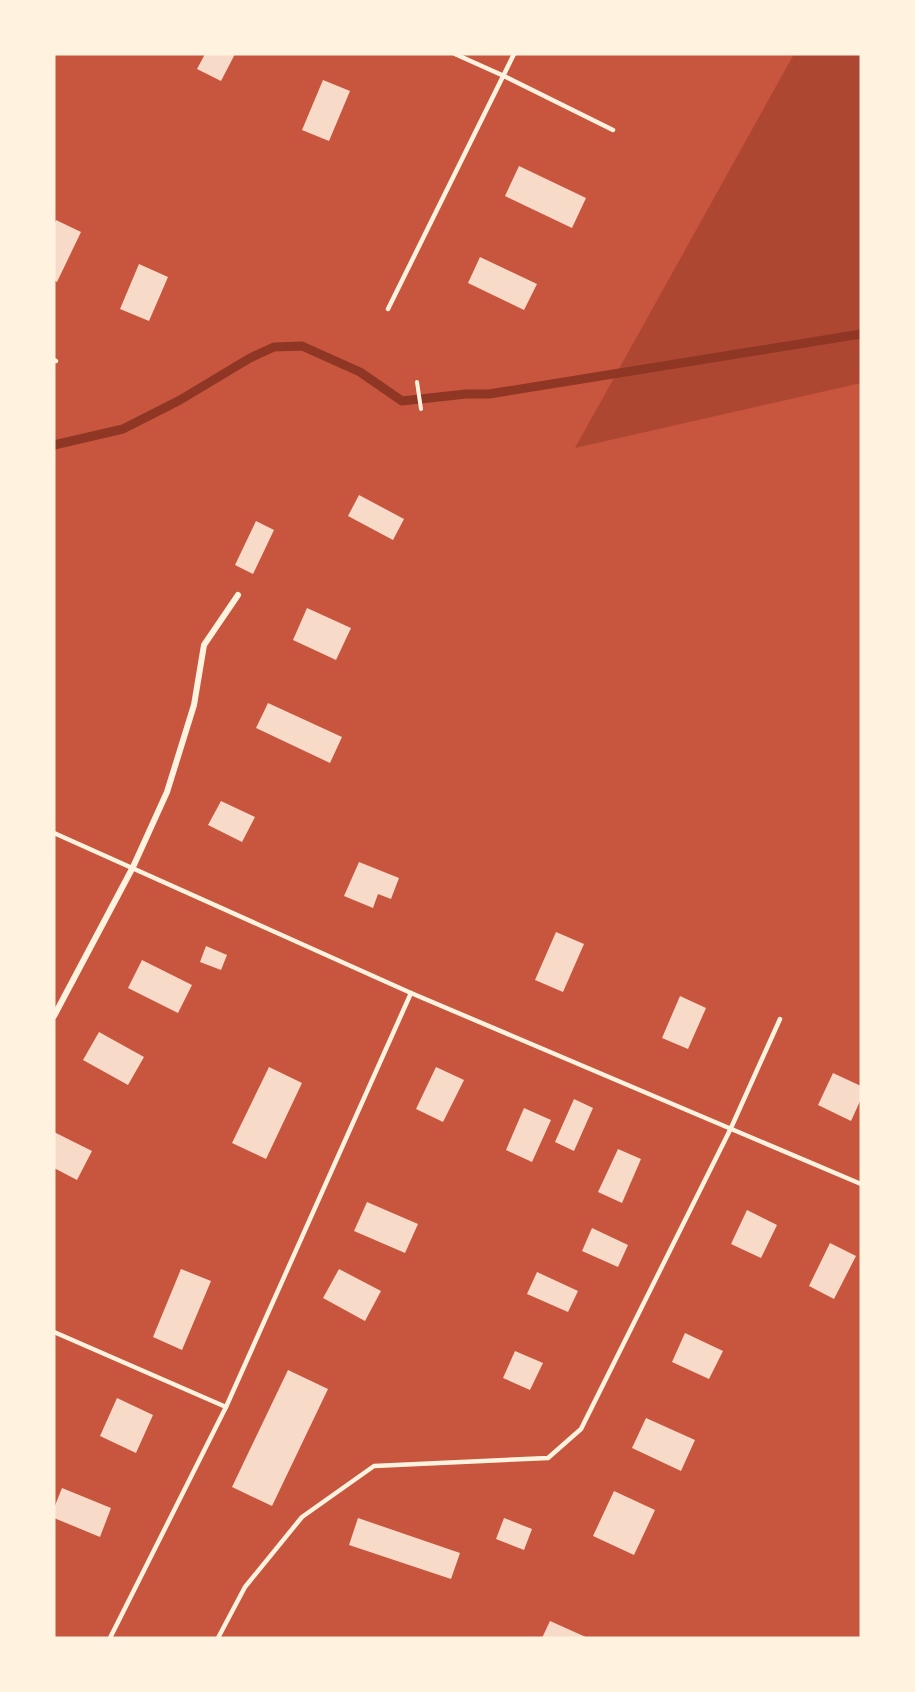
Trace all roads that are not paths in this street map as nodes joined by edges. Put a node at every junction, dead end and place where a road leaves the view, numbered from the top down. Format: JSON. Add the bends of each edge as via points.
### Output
{"nodes":[{"id":1,"x":455,"y":54,"type":"edge"},
{"id":2,"x":514,"y":54,"type":"edge"},
{"id":3,"x":504,"y":76,"type":"junction"},
{"id":4,"x":613,"y":130,"type":"dead end"},
{"id":5,"x":388,"y":309,"type":"dead end"},
{"id":6,"x":238,"y":595,"type":"dead end"},
{"id":7,"x":54,"y":833,"type":"edge"},
{"id":8,"x":133,"y":867,"type":"junction"},
{"id":9,"x":411,"y":993,"type":"junction"},
{"id":10,"x":54,"y":1016,"type":"edge"},
{"id":11,"x":780,"y":1018,"type":"dead end"},
{"id":12,"x":731,"y":1128,"type":"junction"},
{"id":13,"x":861,"y":1184,"type":"edge"},
{"id":14,"x":54,"y":1332,"type":"edge"},
{"id":15,"x":226,"y":1407,"type":"junction"},
{"id":16,"x":110,"y":1638,"type":"edge"},
{"id":17,"x":218,"y":1638,"type":"edge"}],
"edges":[{"from":1,"to":3,"type":"lane"},
{"from":2,"to":3,"type":"lane"},
{"from":3,"to":4,"type":"lane"},
{"from":3,"to":5,"type":"lane"},
{"from":6,"to":8,"type":"street","via":[[204,645],[194,705],[167,792]]},
{"from":7,"to":8,"type":"lane"},
{"from":8,"to":9,"type":"lane"},
{"from":8,"to":10,"type":"street"},
{"from":9,"to":12,"type":"lane"},
{"from":9,"to":15,"type":"lane"},
{"from":11,"to":12,"type":"lane"},
{"from":12,"to":13,"type":"lane"},
{"from":12,"to":17,"type":"lane","via":[[581,1429],[548,1458],[374,1466],[302,1517],[245,1587]]},
{"from":14,"to":15,"type":"lane"},
{"from":15,"to":16,"type":"lane"}]}
